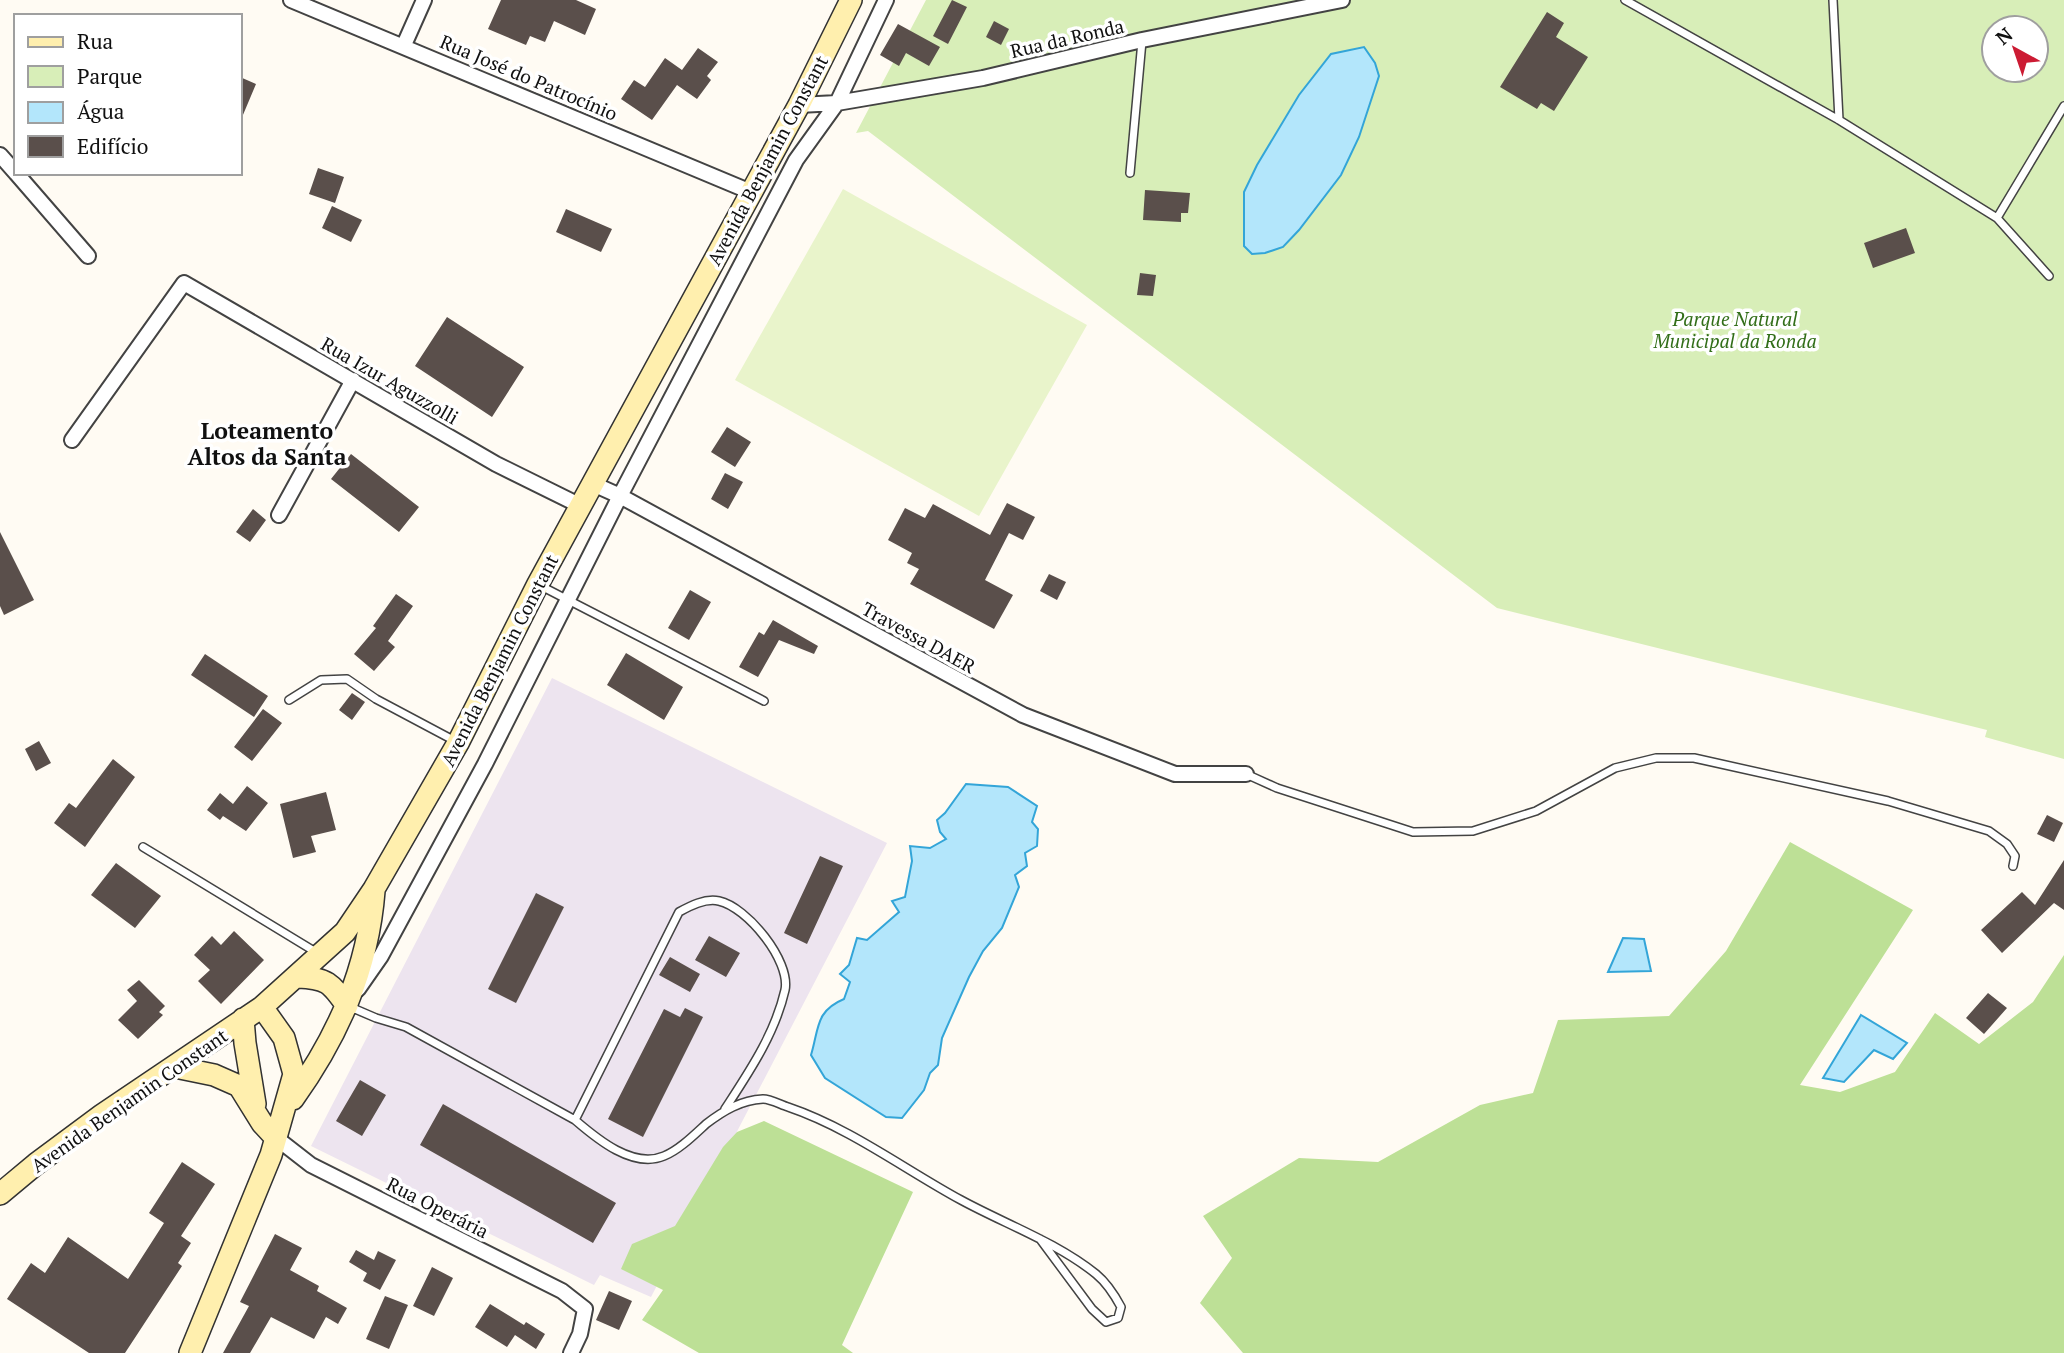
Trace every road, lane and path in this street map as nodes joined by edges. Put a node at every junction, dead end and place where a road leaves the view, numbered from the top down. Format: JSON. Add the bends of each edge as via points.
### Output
{"nodes":[{"id":1,"x":291,"y":0,"type":"edge"},
{"id":2,"x":424,"y":0,"type":"edge"},
{"id":3,"x":851,"y":0,"type":"edge"},
{"id":4,"x":886,"y":0,"type":"edge"},
{"id":5,"x":1342,"y":0,"type":"edge"},
{"id":6,"x":1625,"y":0,"type":"edge"},
{"id":7,"x":1832,"y":0,"type":"edge"},
{"id":8,"x":1142,"y":40,"type":"junction"},
{"id":9,"x":404,"y":46,"type":"junction"},
{"id":10,"x":837,"y":103,"type":"junction"},
{"id":11,"x":799,"y":106,"type":"junction"},
{"id":12,"x":2064,"y":106,"type":"edge"},
{"id":13,"x":1839,"y":120,"type":"junction"},
{"id":14,"x":0,"y":155,"type":"edge"},
{"id":15,"x":14,"y":171,"type":"edge"},
{"id":16,"x":1130,"y":173,"type":"dead end"},
{"id":17,"x":18,"y":175,"type":"edge"},
{"id":18,"x":751,"y":192,"type":"junction"},
{"id":19,"x":1997,"y":218,"type":"junction"},
{"id":20,"x":88,"y":256,"type":"dead end"},
{"id":21,"x":2049,"y":276,"type":"dead end"},
{"id":22,"x":354,"y":380,"type":"junction"},
{"id":23,"x":72,"y":440,"type":"dead end"},
{"id":24,"x":591,"y":483,"type":"junction"},
{"id":25,"x":620,"y":496,"type":"junction"},
{"id":26,"x":579,"y":505,"type":"junction"},
{"id":27,"x":279,"y":515,"type":"dead end"},
{"id":28,"x":538,"y":584,"type":"junction"},
{"id":29,"x":568,"y":599,"type":"junction"},
{"id":30,"x":289,"y":700,"type":"dead end"},
{"id":31,"x":764,"y":701,"type":"dead end"},
{"id":32,"x":458,"y":743,"type":"junction"},
{"id":33,"x":1246,"y":774,"type":"joint"},
{"id":34,"x":143,"y":847,"type":"dead end"},
{"id":35,"x":2013,"y":866,"type":"dead end"},
{"id":36,"x":374,"y":889,"type":"junction"},
{"id":37,"x":321,"y":955,"type":"junction"},
{"id":38,"x":298,"y":977,"type":"junction"},
{"id":39,"x":347,"y":1006,"type":"junction"},
{"id":40,"x":262,"y":1007,"type":"junction"},
{"id":41,"x":243,"y":1019,"type":"junction"},
{"id":42,"x":175,"y":1067,"type":"junction"},
{"id":43,"x":286,"y":1109,"type":"junction"},
{"id":44,"x":724,"y":1109,"type":"junction"},
{"id":45,"x":257,"y":1113,"type":"junction"},
{"id":46,"x":575,"y":1120,"type":"junction"},
{"id":47,"x":275,"y":1137,"type":"junction"},
{"id":48,"x":0,"y":1194,"type":"edge"},
{"id":49,"x":1040,"y":1240,"type":"junction"},
{"id":50,"x":190,"y":1353,"type":"edge"},
{"id":51,"x":571,"y":1353,"type":"edge"}],
"edges":[{"from":1,"to":9,"type":"street","name":"Rua José do Patrocínio"},
{"from":2,"to":9,"type":"street"},
{"from":3,"to":11,"type":"main road","name":"Avenida Benjamin Constant"},
{"from":4,"to":10,"type":"street","name":"Avenida Benjamin Constant"},
{"from":5,"to":8,"type":"street","name":"Rua da Ronda"},
{"from":6,"to":13,"type":"lane"},
{"from":7,"to":13,"type":"lane"},
{"from":8,"to":10,"type":"street","name":"Rua da Ronda","via":[[983,78]]},
{"from":8,"to":16,"type":"lane"},
{"from":9,"to":18,"type":"street","name":"Rua José do Patrocínio"},
{"from":10,"to":11,"type":"street","name":"Rua da Ronda"},
{"from":10,"to":25,"type":"street","name":"Avenida Benjamin Constant","via":[[796,160]]},
{"from":11,"to":18,"type":"main road","name":"Avenida Benjamin Constant"},
{"from":12,"to":19,"type":"lane"},
{"from":13,"to":19,"type":"lane"},
{"from":14,"to":15,"type":"street"},
{"from":17,"to":20,"type":"street"},
{"from":18,"to":24,"type":"main road","name":"Avenida Benjamin Constant"},
{"from":19,"to":21,"type":"lane"},
{"from":22,"to":23,"type":"street","name":"Rua Izur Aguzzolli","via":[[184,283]]},
{"from":22,"to":26,"type":"street","name":"Rua Izur Aguzzolli","via":[[496,464]]},
{"from":22,"to":27,"type":"street"},
{"from":24,"to":25,"type":"street","name":"Travessa DAER"},
{"from":24,"to":26,"type":"main road","name":"Avenida Benjamin Constant"},
{"from":25,"to":29,"type":"street","name":"Avenida Benjamin Constant"},
{"from":25,"to":33,"type":"street","name":"Travessa DAER","via":[[1023,715],[1175,774]]},
{"from":26,"to":28,"type":"main road","name":"Avenida Benjamin Constant"},
{"from":28,"to":29,"type":"lane"},
{"from":28,"to":32,"type":"main road","name":"Avenida Benjamin Constant"},
{"from":29,"to":31,"type":"lane"},
{"from":29,"to":39,"type":"street","name":"Avenida Benjamin Constant","via":[[381,956]]},
{"from":30,"to":32,"type":"lane","via":[[321,680],[347,679]]},
{"from":32,"to":36,"type":"main road","name":"Avenida Benjamin Constant"},
{"from":33,"to":35,"type":"lane","via":[[1413,832],[1473,831],[1536,811],[1615,768],[1656,758],[1693,758],[1888,801],[1989,831],[2007,844],[2015,856]]},
{"from":34,"to":37,"type":"lane"},
{"from":36,"to":37,"type":"main road","name":"Avenida Benjamin Constant","via":[[345,932]]},
{"from":36,"to":39,"type":"main road","via":[[371,922]]},
{"from":37,"to":38,"type":"main road","name":"Avenida Benjamin Constant"},
{"from":38,"to":39,"type":"main road","via":[[315,977],[333,985]]},
{"from":38,"to":40,"type":"main road","name":"Avenida Benjamin Constant"},
{"from":39,"to":43,"type":"main road","via":[[317,1065]]},
{"from":39,"to":46,"type":"lane","via":[[406,1027]]},
{"from":40,"to":41,"type":"main road","name":"Avenida Benjamin Constant"},
{"from":40,"to":43,"type":"main road","via":[[284,1038],[294,1074]]},
{"from":41,"to":42,"type":"main road","name":"Avenida Benjamin Constant"},
{"from":41,"to":45,"type":"main road"},
{"from":42,"to":45,"type":"main road","via":[[239,1086]]},
{"from":42,"to":48,"type":"main road","name":"Avenida Benjamin Constant","via":[[102,1115]]},
{"from":43,"to":47,"type":"main road"},
{"from":44,"to":46,"type":"lane","via":[[663,1156],[641,1159],[594,1137]]},
{"from":44,"to":46,"type":"lane","via":[[772,1031],[786,987],[782,965],[763,935],[741,911],[718,900],[696,903],[679,912]]},
{"from":44,"to":49,"type":"lane","via":[[765,1099],[805,1113]]},
{"from":45,"to":47,"type":"main road"},
{"from":47,"to":50,"type":"main road"},
{"from":47,"to":51,"type":"street","name":"Rua Operária","via":[[311,1165],[562,1292],[585,1310]]},
{"from":49,"to":49,"type":"lane","via":[[1096,1274],[1121,1307],[1118,1318],[1106,1322],[1092,1309]]}]}
